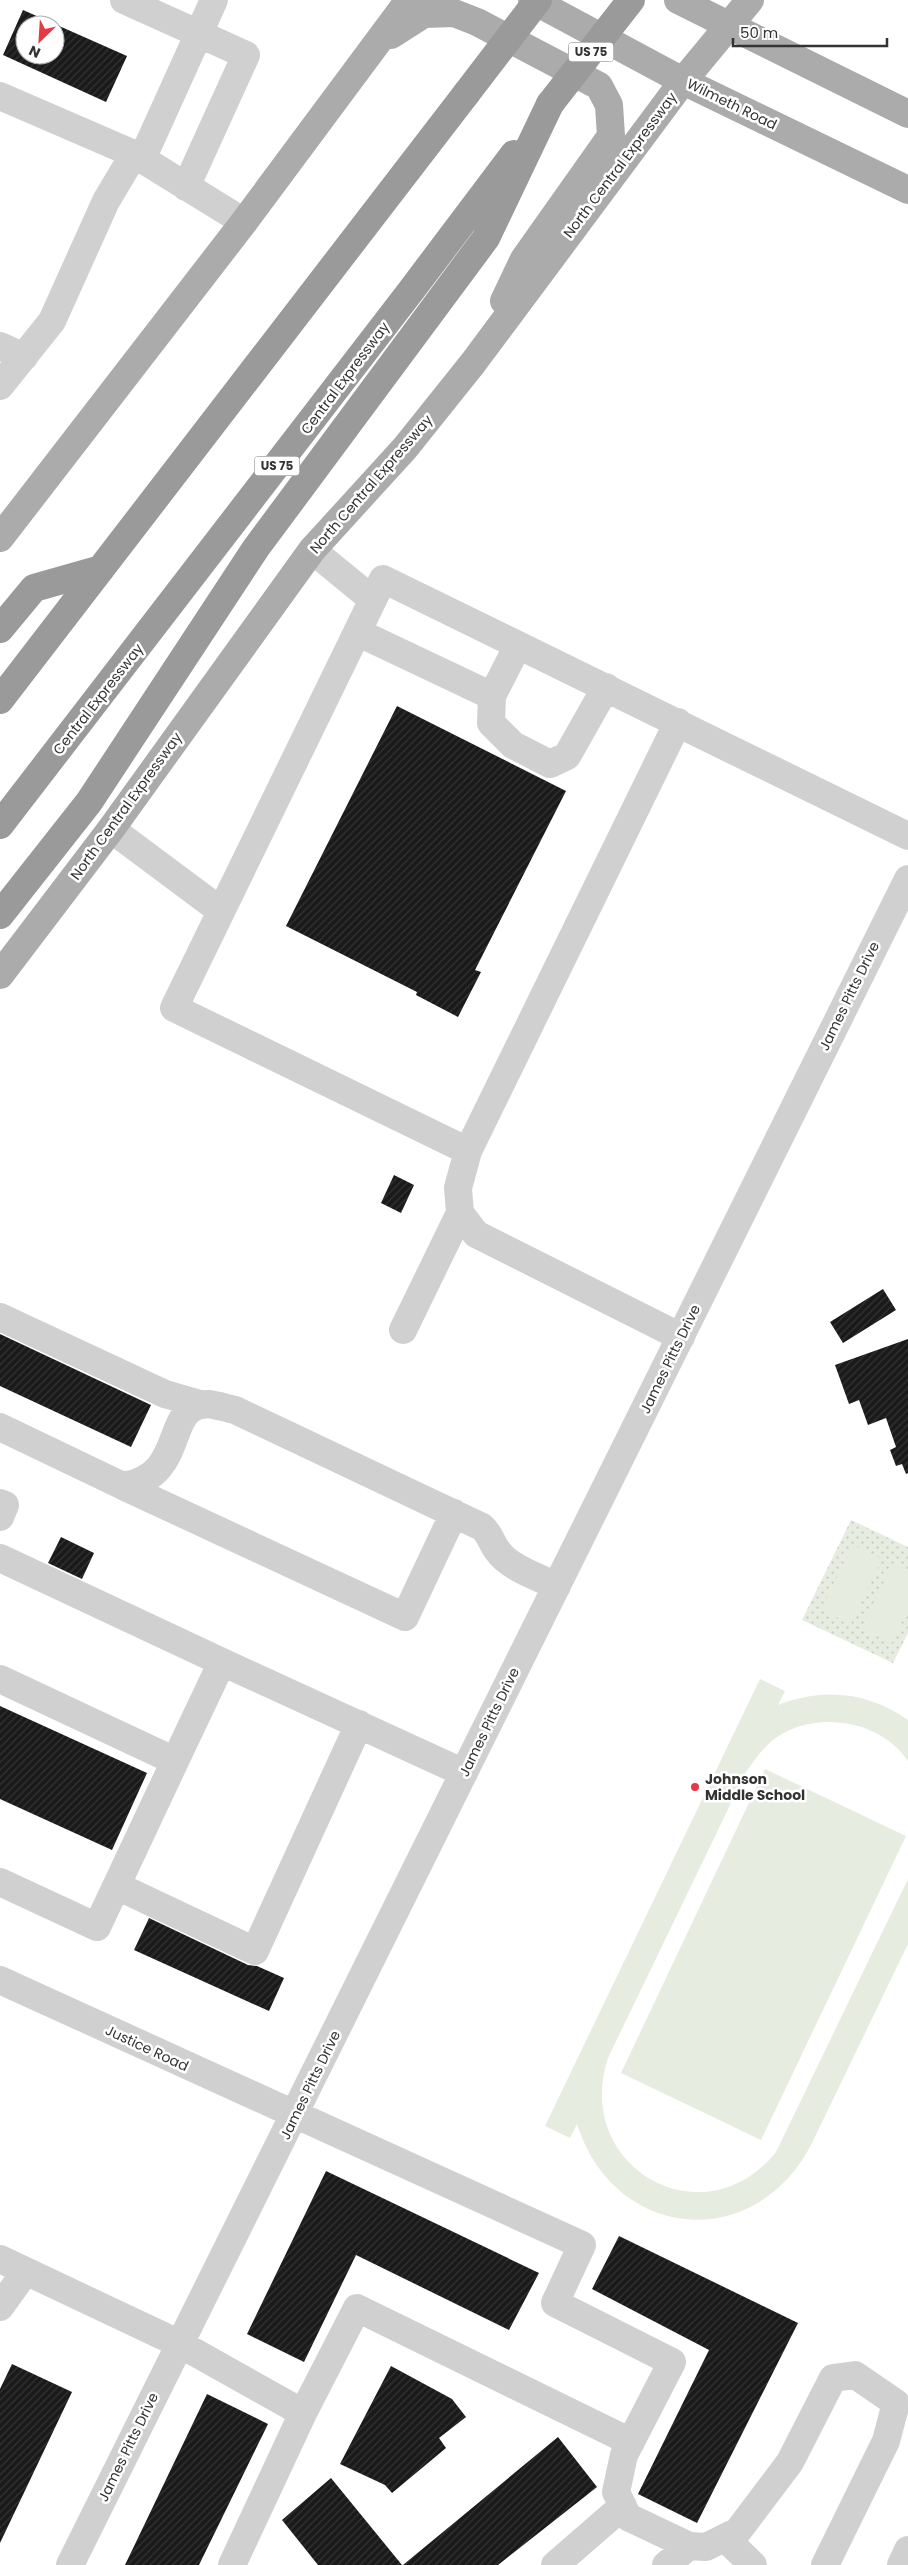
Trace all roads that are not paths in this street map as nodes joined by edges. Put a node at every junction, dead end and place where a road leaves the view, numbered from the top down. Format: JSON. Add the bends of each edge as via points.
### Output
{"nodes":[{"id":1,"x":124,"y":0,"type":"edge"},
{"id":2,"x":214,"y":0,"type":"edge"},
{"id":3,"x":409,"y":0,"type":"edge"},
{"id":4,"x":532,"y":0,"type":"edge"},
{"id":5,"x":538,"y":0,"type":"edge"},
{"id":6,"x":631,"y":0,"type":"edge"},
{"id":7,"x":678,"y":0,"type":"edge"},
{"id":8,"x":750,"y":0,"type":"edge"},
{"id":9,"x":729,"y":27,"type":"junction"},
{"id":10,"x":198,"y":34,"type":"junction"},
{"id":11,"x":379,"y":43,"type":"junction"},
{"id":12,"x":683,"y":81,"type":"junction"},
{"id":13,"x":0,"y":96,"type":"edge"},
{"id":14,"x":550,"y":104,"type":"junction"},
{"id":15,"x":908,"y":114,"type":"edge"},
{"id":16,"x":138,"y":157,"type":"junction"},
{"id":17,"x":186,"y":187,"type":"junction"},
{"id":18,"x":908,"y":190,"type":"edge"},
{"id":19,"x":244,"y":222,"type":"junction"},
{"id":20,"x":12,"y":351,"type":"edge"},
{"id":21,"x":473,"y":363,"type":"junction"},
{"id":22,"x":0,"y":386,"type":"edge"},
{"id":23,"x":0,"y":538,"type":"edge"},
{"id":24,"x":312,"y":550,"type":"junction"},
{"id":25,"x":101,"y":569,"type":"junction"},
{"id":26,"x":373,"y":600,"type":"junction"},
{"id":27,"x":0,"y":628,"type":"edge"},
{"id":28,"x":357,"y":632,"type":"junction"},
{"id":29,"x":518,"y":645,"type":"junction"},
{"id":30,"x":606,"y":688,"type":"junction"},
{"id":31,"x":492,"y":696,"type":"junction"},
{"id":32,"x":0,"y":700,"type":"edge"},
{"id":33,"x":678,"y":722,"type":"junction"},
{"id":34,"x":0,"y":825,"type":"edge"},
{"id":35,"x":111,"y":829,"type":"junction"},
{"id":36,"x":908,"y":836,"type":"edge"},
{"id":37,"x":908,"y":879,"type":"edge"},
{"id":38,"x":221,"y":912,"type":"junction"},
{"id":39,"x":0,"y":916,"type":"edge"},
{"id":40,"x":0,"y":975,"type":"edge"},
{"id":41,"x":468,"y":1151,"type":"junction"},
{"id":42,"x":460,"y":1213,"type":"junction"},
{"id":43,"x":0,"y":1317,"type":"edge"},
{"id":44,"x":403,"y":1330,"type":"dead end"},
{"id":45,"x":681,"y":1336,"type":"junction"},
{"id":46,"x":203,"y":1405,"type":"junction"},
{"id":47,"x":0,"y":1427,"type":"edge"},
{"id":48,"x":124,"y":1486,"type":"junction"},
{"id":49,"x":0,"y":1503,"type":"edge"},
{"id":50,"x":454,"y":1514,"type":"junction"},
{"id":51,"x":0,"y":1517,"type":"edge"},
{"id":52,"x":0,"y":1558,"type":"edge"},
{"id":53,"x":557,"y":1586,"type":"junction"},
{"id":54,"x":222,"y":1662,"type":"junction"},
{"id":55,"x":0,"y":1680,"type":"edge"},
{"id":56,"x":359,"y":1724,"type":"junction"},
{"id":57,"x":175,"y":1762,"type":"junction"},
{"id":58,"x":464,"y":1773,"type":"junction"},
{"id":59,"x":0,"y":1882,"type":"edge"},
{"id":60,"x":117,"y":1886,"type":"junction"},
{"id":61,"x":0,"y":1980,"type":"edge"},
{"id":62,"x":294,"y":2116,"type":"junction"},
{"id":63,"x":0,"y":2259,"type":"edge"},
{"id":64,"x":26,"y":2271,"type":"junction"},
{"id":65,"x":0,"y":2307,"type":"edge"},
{"id":66,"x":180,"y":2344,"type":"junction"},
{"id":67,"x":308,"y":2404,"type":"junction"},
{"id":68,"x":631,"y":2442,"type":"junction"},
{"id":69,"x":623,"y":2506,"type":"junction"},
{"id":70,"x":725,"y":2538,"type":"junction"},
{"id":71,"x":689,"y":2546,"type":"junction"},
{"id":72,"x":908,"y":2550,"type":"edge"},
{"id":73,"x":70,"y":2565,"type":"edge"},
{"id":74,"x":232,"y":2565,"type":"edge"},
{"id":75,"x":555,"y":2565,"type":"edge"},
{"id":76,"x":666,"y":2565,"type":"edge"},
{"id":77,"x":753,"y":2565,"type":"edge"},
{"id":78,"x":825,"y":2565,"type":"edge"},
{"id":79,"x":900,"y":2565,"type":"edge"}],
"edges":[{"from":1,"to":10,"type":"street"},
{"from":2,"to":10,"type":"street"},
{"from":3,"to":11,"type":"main road"},
{"from":4,"to":12,"type":"main road","name":"Wilmeth Road"},
{"from":5,"to":25,"type":"highway","bridge":true},
{"from":6,"to":14,"type":"highway","name":"Central Expressway","number":"US 75","bridge":true},
{"from":7,"to":9,"type":"main road"},
{"from":8,"to":9,"type":"main road","name":"North Central Expressway"},
{"from":9,"to":12,"type":"main road","name":"North Central Expressway"},
{"from":9,"to":15,"type":"main road"},
{"from":10,"to":16,"type":"street"},
{"from":10,"to":17,"type":"street","via":[[246,55]]},
{"from":11,"to":19,"type":"main road"},
{"from":11,"to":21,"type":"main road","via":[[424,14],[454,12],[599,86],[609,105],[611,136],[524,259]]},
{"from":12,"to":18,"type":"main road","name":"Wilmeth Road"},
{"from":12,"to":21,"type":"main road","name":"North Central Expressway"},
{"from":13,"to":16,"type":"street"},
{"from":14,"to":34,"type":"highway","name":"Central Expressway","number":"US 75","via":[[410,292]]},
{"from":14,"to":39,"type":"highway","via":[[486,238],[256,548],[89,802]]},
{"from":16,"to":17,"type":"street"},
{"from":16,"to":20,"type":"street","via":[[106,201],[52,321]]},
{"from":17,"to":19,"type":"street"},
{"from":19,"to":23,"type":"main road"},
{"from":20,"to":22,"type":"street"},
{"from":21,"to":24,"type":"main road","name":"North Central Expressway","via":[[405,448]]},
{"from":24,"to":26,"type":"street"},
{"from":24,"to":35,"type":"main road","name":"North Central Expressway"},
{"from":25,"to":27,"type":"highway","via":[[34,588]]},
{"from":25,"to":32,"type":"highway"},
{"from":26,"to":28,"type":"street"},
{"from":26,"to":29,"type":"street","via":[[383,579]]},
{"from":28,"to":31,"type":"street"},
{"from":28,"to":38,"type":"street"},
{"from":29,"to":30,"type":"street"},
{"from":29,"to":31,"type":"street"},
{"from":30,"to":31,"type":"street","via":[[567,756],[550,764],[513,745],[492,723]]},
{"from":30,"to":33,"type":"street"},
{"from":33,"to":36,"type":"street"},
{"from":33,"to":41,"type":"street"},
{"from":35,"to":38,"type":"street"},
{"from":35,"to":40,"type":"main road","name":"North Central Expressway"},
{"from":37,"to":45,"type":"street","name":"James Pitts Drive"},
{"from":38,"to":41,"type":"street","via":[[174,1008]]},
{"from":41,"to":42,"type":"street","via":[[458,1188]]},
{"from":42,"to":44,"type":"street"},
{"from":42,"to":45,"type":"street","via":[[476,1234]]},
{"from":43,"to":46,"type":"street","via":[[165,1394]]},
{"from":45,"to":53,"type":"street","name":"James Pitts Drive"},
{"from":46,"to":48,"type":"street","via":[[183,1415],[169,1454],[156,1472],[150,1478]]},
{"from":46,"to":50,"type":"street","via":[[235,1410]]},
{"from":47,"to":48,"type":"street"},
{"from":48,"to":50,"type":"street","via":[[405,1617]]},
{"from":49,"to":51,"type":"street","via":[[5,1505]]},
{"from":50,"to":53,"type":"street","via":[[490,1534],[496,1550],[505,1559]]},
{"from":52,"to":54,"type":"street"},
{"from":53,"to":58,"type":"street","name":"James Pitts Drive"},
{"from":54,"to":56,"type":"street"},
{"from":54,"to":57,"type":"street"},
{"from":55,"to":57,"type":"street"},
{"from":56,"to":58,"type":"street"},
{"from":56,"to":60,"type":"street","via":[[255,1950]]},
{"from":57,"to":60,"type":"street"},
{"from":58,"to":62,"type":"street","name":"James Pitts Drive"},
{"from":59,"to":60,"type":"street","via":[[97,1927]]},
{"from":61,"to":62,"type":"street","name":"Justice Road"},
{"from":62,"to":66,"type":"street","name":"James Pitts Drive"},
{"from":62,"to":68,"type":"street","name":"Justice Road","via":[[582,2246],[555,2303],[672,2362]]},
{"from":63,"to":64,"type":"street"},
{"from":64,"to":65,"type":"street"},
{"from":64,"to":66,"type":"street"},
{"from":66,"to":67,"type":"street","via":[[209,2346]]},
{"from":66,"to":73,"type":"street","name":"James Pitts Drive"},
{"from":67,"to":68,"type":"street","via":[[357,2308]]},
{"from":67,"to":74,"type":"street"},
{"from":68,"to":69,"type":"street","via":[[624,2455],[616,2492]]},
{"from":69,"to":71,"type":"street","via":[[628,2517]]},
{"from":69,"to":75,"type":"street"},
{"from":70,"to":71,"type":"street","via":[[706,2548]]},
{"from":70,"to":77,"type":"street"},
{"from":70,"to":78,"type":"street","via":[[738,2531],[790,2462],[833,2378],[855,2375],[896,2403],[886,2442]]},
{"from":71,"to":76,"type":"street"},
{"from":72,"to":79,"type":"street"}]}
